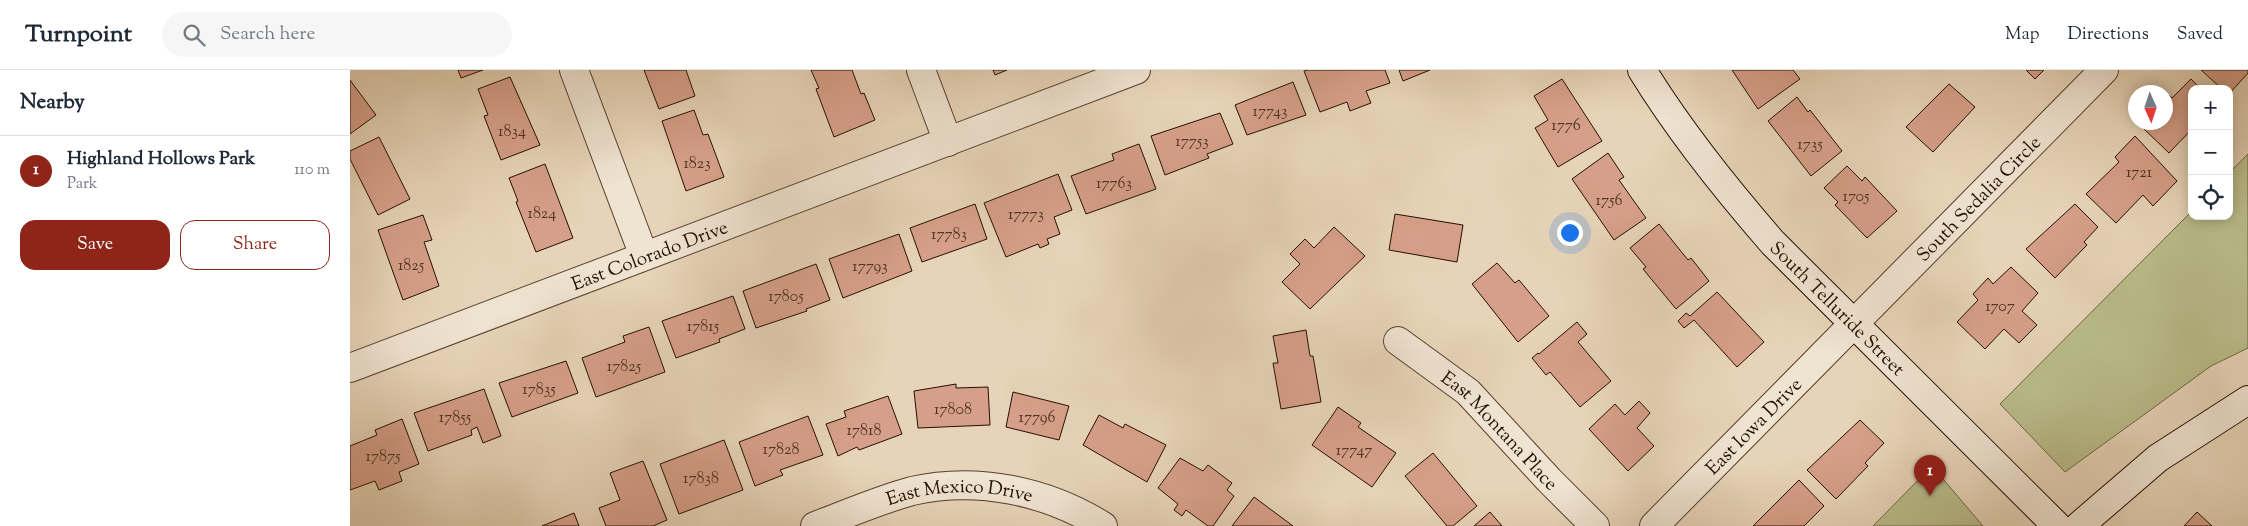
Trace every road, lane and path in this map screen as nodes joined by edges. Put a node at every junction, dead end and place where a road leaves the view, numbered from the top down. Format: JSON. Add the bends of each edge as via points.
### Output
{"nodes":[{"id":1,"x":574,"y":70,"type":"edge"},
{"id":2,"x":921,"y":70,"type":"edge"},
{"id":3,"x":1136,"y":70,"type":"edge"},
{"id":4,"x":1642,"y":70,"type":"edge"},
{"id":5,"x":2104,"y":70,"type":"edge"},
{"id":6,"x":948,"y":142,"type":"junction"},
{"id":7,"x":644,"y":256,"type":"junction"},
{"id":8,"x":1853,"y":324,"type":"junction"},
{"id":9,"x":1398,"y":341,"type":"dead end"},
{"id":10,"x":353,"y":360,"type":"edge"},
{"id":11,"x":2248,"y":400,"type":"edge"},
{"id":12,"x":815,"y":526,"type":"edge"},
{"id":13,"x":1103,"y":526,"type":"edge"},
{"id":14,"x":1595,"y":526,"type":"edge"},
{"id":15,"x":1654,"y":526,"type":"edge"},
{"id":16,"x":2057,"y":526,"type":"edge"},
{"id":17,"x":2079,"y":526,"type":"edge"}],
"edges":[{"from":1,"to":7,"type":"street"},
{"from":2,"to":6,"type":"street"},
{"from":3,"to":6,"type":"street","name":"East Colorado Drive"},
{"from":4,"to":8,"type":"street","name":"South Telluride Street","via":[[1731,195]]},
{"from":5,"to":8,"type":"street","name":"South Sedalia Circle"},
{"from":6,"to":7,"type":"street","name":"East Colorado Drive"},
{"from":7,"to":10,"type":"street","name":"East Colorado Drive"},
{"from":8,"to":15,"type":"street","name":"East Iowa Drive"},
{"from":8,"to":16,"type":"street","name":"South Telluride Street"},
{"from":9,"to":14,"type":"street","name":"East Montana Place","via":[[1468,392]]},
{"from":11,"to":17,"type":"street","via":[[2158,458]]},
{"from":12,"to":13,"type":"street","name":"East Mexico Drive","via":[[913,491],[952,486],[991,487],[1030,494],[1067,506]]}]}
